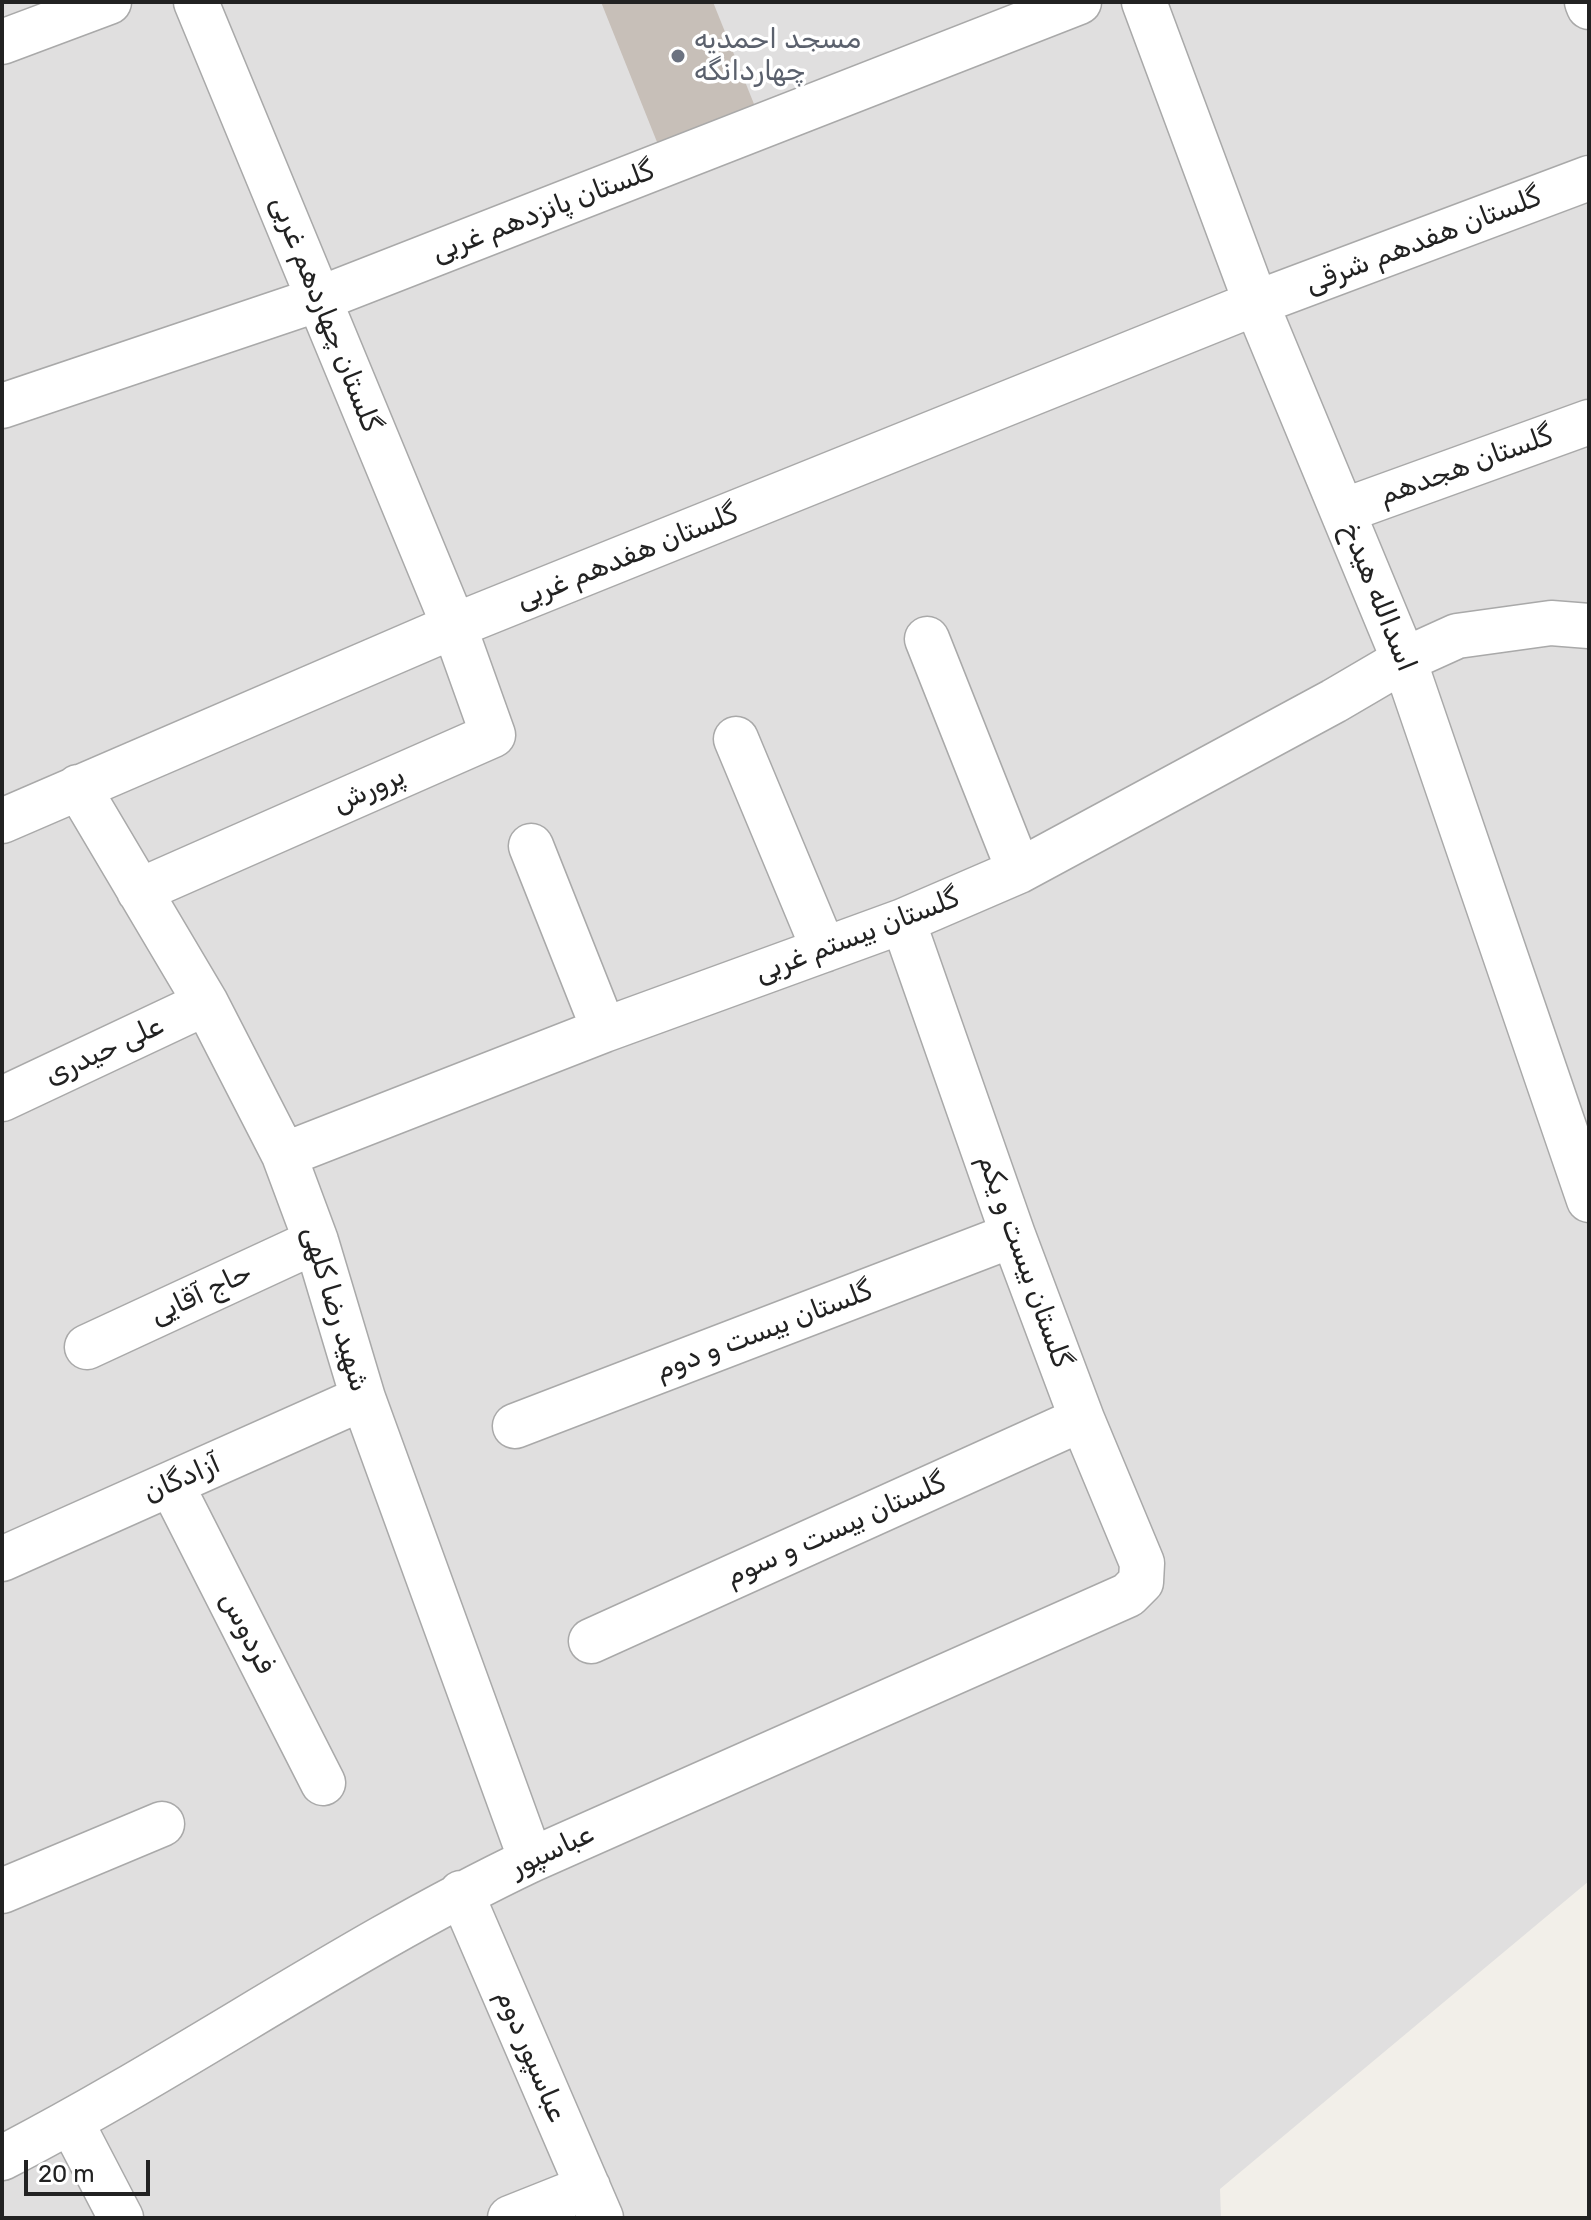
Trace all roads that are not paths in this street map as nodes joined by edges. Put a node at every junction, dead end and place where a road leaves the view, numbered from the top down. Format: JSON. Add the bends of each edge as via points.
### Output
{"nodes":[{"id":1,"x":109,"y":2,"type":"edge"},
{"id":2,"x":196,"y":2,"type":"edge"},
{"id":3,"x":1079,"y":2,"type":"edge"},
{"id":4,"x":1144,"y":2,"type":"edge"},
{"id":5,"x":2,"y":42,"type":"edge"},
{"id":6,"x":1589,"y":178,"type":"edge"},
{"id":7,"x":319,"y":299,"type":"junction"},
{"id":8,"x":1256,"y":303,"type":"junction"},
{"id":9,"x":2,"y":406,"type":"edge"},
{"id":10,"x":1589,"y":422,"type":"edge"},
{"id":11,"x":1343,"y":511,"type":"junction"},
{"id":12,"x":454,"y":626,"type":"junction"},
{"id":13,"x":1589,"y":626,"type":"edge"},
{"id":14,"x":927,"y":639,"type":"dead end"},
{"id":15,"x":1404,"y":660,"type":"junction"},
{"id":16,"x":736,"y":739,"type":"dead end"},
{"id":17,"x":78,"y":787,"type":"junction"},
{"id":18,"x":2,"y":821,"type":"edge"},
{"id":19,"x":531,"y":846,"type":"dead end"},
{"id":20,"x":1019,"y":871,"type":"junction"},
{"id":21,"x":139,"y":891,"type":"junction"},
{"id":22,"x":903,"y":921,"type":"junction"},
{"id":23,"x":824,"y":950,"type":"junction"},
{"id":24,"x":206,"y":1003,"type":"junction"},
{"id":25,"x":604,"y":1030,"type":"junction"},
{"id":26,"x":2,"y":1099,"type":"edge"},
{"id":27,"x":284,"y":1155,"type":"junction"},
{"id":28,"x":1589,"y":1200,"type":"edge"},
{"id":29,"x":1013,"y":1235,"type":"junction"},
{"id":30,"x":316,"y":1241,"type":"junction"},
{"id":31,"x":87,"y":1347,"type":"dead end"},
{"id":32,"x":363,"y":1398,"type":"junction"},
{"id":33,"x":1082,"y":1419,"type":"junction"},
{"id":34,"x":515,"y":1426,"type":"dead end"},
{"id":35,"x":171,"y":1484,"type":"junction"},
{"id":36,"x":2,"y":1559,"type":"edge"},
{"id":37,"x":1128,"y":1595,"type":"joint"},
{"id":38,"x":591,"y":1641,"type":"dead end"},
{"id":39,"x":323,"y":1783,"type":"dead end"},
{"id":40,"x":162,"y":1824,"type":"dead end"},
{"id":41,"x":531,"y":1860,"type":"junction"},
{"id":42,"x":2,"y":1891,"type":"edge"},
{"id":43,"x":461,"y":1893,"type":"junction"},
{"id":44,"x":71,"y":2122,"type":"junction"},
{"id":45,"x":2,"y":2158,"type":"edge"},
{"id":46,"x":594,"y":2203,"type":"edge"},
{"id":47,"x":121,"y":2218,"type":"edge"},
{"id":48,"x":510,"y":2218,"type":"edge"}],
"edges":[{"from":1,"to":5,"type":"street"},
{"from":2,"to":7,"type":"street","name":"گلستان چهاردهم غربی"},
{"from":3,"to":7,"type":"street","name":"گلستان پانزدهم غربی"},
{"from":4,"to":8,"type":"street","name":"اسدالله هیدخ"},
{"from":6,"to":8,"type":"street","name":"گلستان هفدهم شرقی"},
{"from":7,"to":9,"type":"street","name":"گلستان پانزدهم غربی"},
{"from":7,"to":12,"type":"street","name":"گلستان چهاردهم غربی"},
{"from":8,"to":11,"type":"street","name":"اسدالله هیدخ"},
{"from":8,"to":12,"type":"street","name":"گلستان هفدهم غربی"},
{"from":10,"to":11,"type":"street","name":"گلستان هجدهم"},
{"from":11,"to":15,"type":"street","name":"اسدالله هیدخ"},
{"from":12,"to":17,"type":"street","name":"گلستان هفدهم غربی"},
{"from":12,"to":21,"type":"street","name":"پرورش","via":[[493,735]]},
{"from":13,"to":15,"type":"street","name":"گلستان بیستم غربی","via":[[1551,623],[1457,636]]},
{"from":14,"to":20,"type":"street"},
{"from":15,"to":20,"type":"street","name":"گلستان بیستم غربی"},
{"from":15,"to":28,"type":"street","name":"اسدالله هیدخ"},
{"from":16,"to":23,"type":"street"},
{"from":17,"to":18,"type":"street","name":"گلستان هفدهم غربی"},
{"from":17,"to":21,"type":"street","name":"شهید رضا کلهی"},
{"from":19,"to":25,"type":"street"},
{"from":20,"to":22,"type":"street","name":"گلستان بیستم غربی"},
{"from":21,"to":24,"type":"street","name":"شهید رضا کلهی"},
{"from":22,"to":23,"type":"street","name":"گلستان بیستم غربی"},
{"from":22,"to":29,"type":"street","name":"گلستان بیست و یکم"},
{"from":23,"to":25,"type":"street","name":"گلستان بیستم غربی"},
{"from":24,"to":26,"type":"street","name":"علی حیدری"},
{"from":24,"to":27,"type":"street","name":"شهید رضا کلهی"},
{"from":25,"to":27,"type":"street","name":"گلستان بیستم غربی"},
{"from":27,"to":30,"type":"street","name":"شهید رضا کلهی"},
{"from":29,"to":33,"type":"street","name":"گلستان بیست و یکم"},
{"from":29,"to":34,"type":"street","name":"گلستان بیست و دوم"},
{"from":30,"to":31,"type":"street","name":"حاج آقایی"},
{"from":30,"to":32,"type":"street","name":"شهید رضا کلهی"},
{"from":32,"to":35,"type":"street","name":"آزادگان"},
{"from":32,"to":41,"type":"street","name":"شهید رضا کلهی"},
{"from":33,"to":37,"type":"street","name":"گلستان بیست و یکم","via":[[1142,1563],[1141,1582]]},
{"from":33,"to":38,"type":"street","name":"گلستان بیست و سوم"},
{"from":35,"to":36,"type":"street","name":"آزادگان"},
{"from":35,"to":39,"type":"street","name":"فردوس"},
{"from":37,"to":41,"type":"street","name":"عباسپور"},
{"from":40,"to":42,"type":"street"},
{"from":41,"to":43,"type":"street","name":"عباسپور"},
{"from":43,"to":44,"type":"street","name":"عباسپور"},
{"from":43,"to":46,"type":"street","name":"عباسپور دوم"},
{"from":44,"to":45,"type":"street","name":"عباسپور"},
{"from":44,"to":47,"type":"street"},
{"from":46,"to":48,"type":"street"}]}
